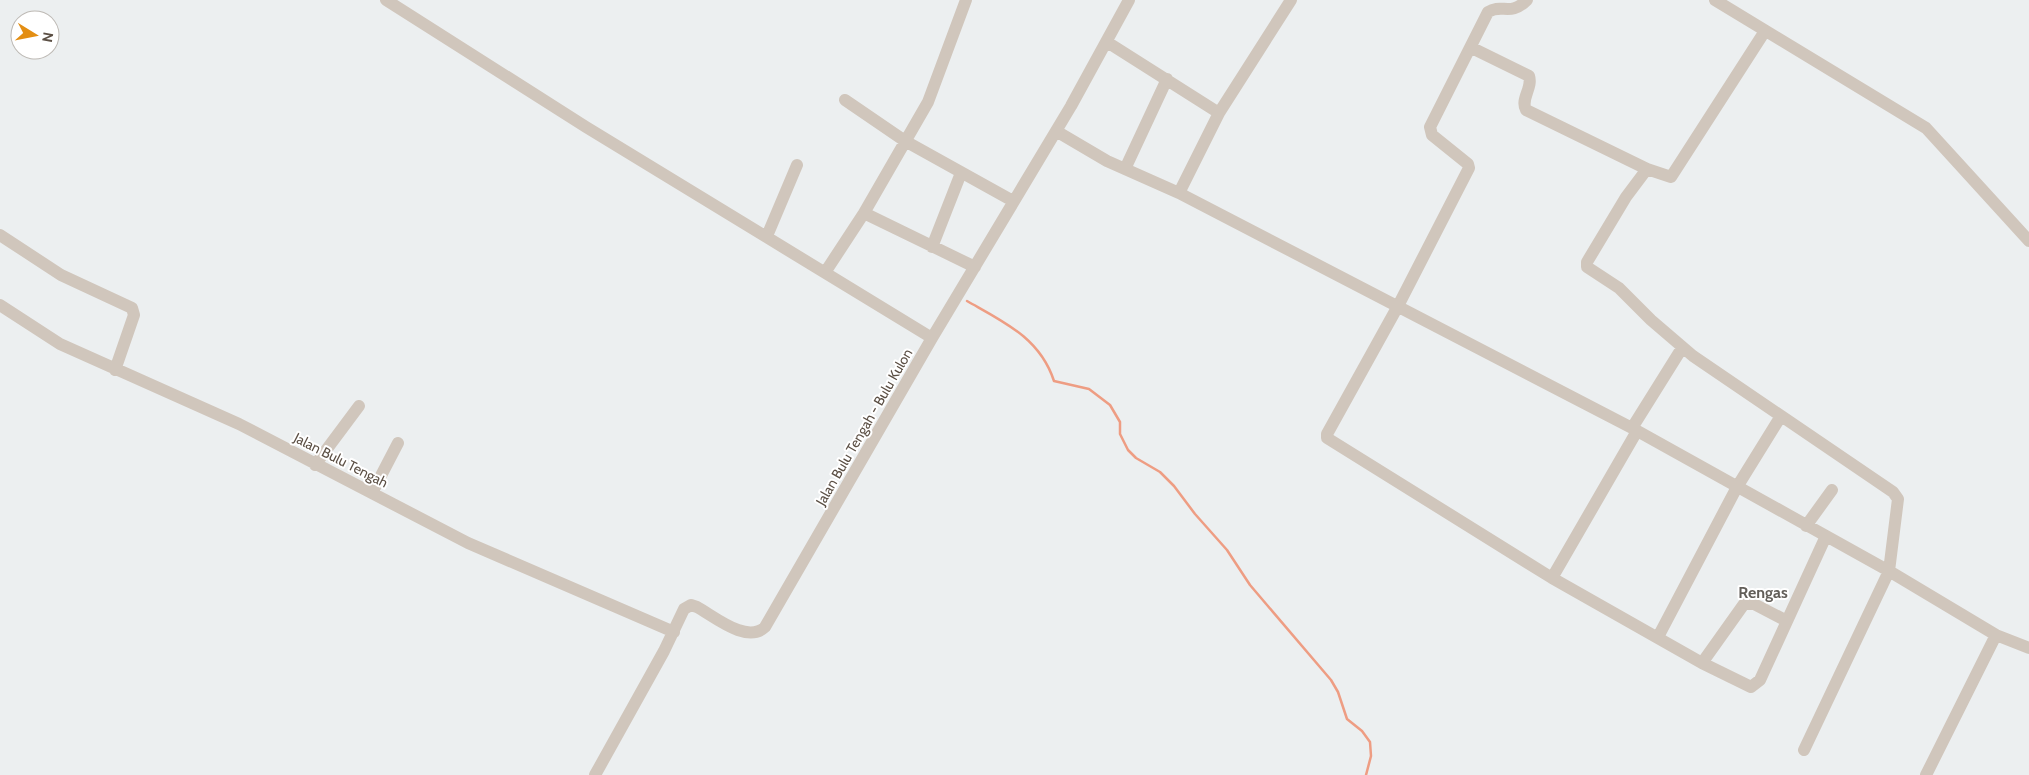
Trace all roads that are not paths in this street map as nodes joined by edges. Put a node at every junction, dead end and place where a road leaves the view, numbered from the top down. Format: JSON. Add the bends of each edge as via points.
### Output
{"nodes":[{"id":1,"x":386,"y":0,"type":"edge"},
{"id":2,"x":966,"y":0,"type":"edge"},
{"id":3,"x":1129,"y":0,"type":"edge"},
{"id":4,"x":1291,"y":0,"type":"edge"},
{"id":5,"x":1527,"y":0,"type":"edge"},
{"id":6,"x":1715,"y":0,"type":"edge"},
{"id":7,"x":1765,"y":31,"type":"junction"},
{"id":8,"x":1107,"y":42,"type":"junction"},
{"id":9,"x":1472,"y":48,"type":"junction"},
{"id":10,"x":1167,"y":79,"type":"junction"},
{"id":11,"x":846,"y":100,"type":"dead end"},
{"id":12,"x":1220,"y":113,"type":"junction"},
{"id":13,"x":1056,"y":131,"type":"junction"},
{"id":14,"x":905,"y":141,"type":"junction"},
{"id":15,"x":797,"y":165,"type":"dead end"},
{"id":16,"x":1125,"y":169,"type":"junction"},
{"id":17,"x":1647,"y":169,"type":"junction"},
{"id":18,"x":961,"y":173,"type":"junction"},
{"id":19,"x":1179,"y":193,"type":"junction"},
{"id":20,"x":1013,"y":201,"type":"junction"},
{"id":21,"x":864,"y":213,"type":"junction"},
{"id":22,"x":0,"y":235,"type":"edge"},
{"id":23,"x":767,"y":236,"type":"junction"},
{"id":24,"x":2029,"y":241,"type":"edge"},
{"id":25,"x":932,"y":247,"type":"junction"},
{"id":26,"x":975,"y":267,"type":"junction"},
{"id":27,"x":826,"y":271,"type":"junction"},
{"id":28,"x":0,"y":305,"type":"edge"},
{"id":29,"x":1398,"y":306,"type":"junction"},
{"id":30,"x":932,"y":338,"type":"junction"},
{"id":31,"x":1682,"y":348,"type":"junction"},
{"id":32,"x":115,"y":370,"type":"junction"},
{"id":33,"x":359,"y":406,"type":"dead end"},
{"id":34,"x":1781,"y":416,"type":"junction"},
{"id":35,"x":1635,"y":430,"type":"junction"},
{"id":36,"x":398,"y":443,"type":"dead end"},
{"id":37,"x":315,"y":464,"type":"junction"},
{"id":38,"x":1737,"y":487,"type":"junction"},
{"id":39,"x":1832,"y":490,"type":"dead end"},
{"id":40,"x":372,"y":493,"type":"junction"},
{"id":41,"x":1806,"y":526,"type":"junction"},
{"id":42,"x":1826,"y":536,"type":"junction"},
{"id":43,"x":1889,"y":572,"type":"junction"},
{"id":44,"x":1552,"y":578,"type":"junction"},
{"id":45,"x":1787,"y":621,"type":"junction"},
{"id":46,"x":674,"y":632,"type":"junction"},
{"id":47,"x":1996,"y":635,"type":"junction"},
{"id":48,"x":1658,"y":637,"type":"junction"},
{"id":49,"x":2029,"y":648,"type":"edge"},
{"id":50,"x":1702,"y":663,"type":"junction"},
{"id":51,"x":1804,"y":750,"type":"dead end"},
{"id":52,"x":595,"y":775,"type":"edge"},
{"id":53,"x":1926,"y":775,"type":"edge"}],
"edges":[{"from":1,"to":23,"type":"street","via":[[507,78]]},
{"from":2,"to":14,"type":"street","via":[[928,102]]},
{"from":3,"to":8,"type":"street","name":"Jalan Bulu Tengah - Bulu Kulon"},
{"from":4,"to":12,"type":"street"},
{"from":5,"to":9,"type":"street","via":[[1517,8],[1488,12]]},
{"from":6,"to":7,"type":"street"},
{"from":7,"to":17,"type":"street","via":[[1673,176]]},
{"from":7,"to":24,"type":"street","via":[[1926,128]]},
{"from":8,"to":10,"type":"street"},
{"from":8,"to":13,"type":"street","name":"Jalan Bulu Tengah - Bulu Kulon"},
{"from":9,"to":17,"type":"street","via":[[1529,76],[1531,84],[1524,103],[1526,110]]},
{"from":9,"to":29,"type":"street","via":[[1429,130],[1469,168]]},
{"from":10,"to":12,"type":"street"},
{"from":10,"to":16,"type":"street"},
{"from":11,"to":14,"type":"street"},
{"from":12,"to":19,"type":"street"},
{"from":13,"to":16,"type":"street"},
{"from":13,"to":20,"type":"street","name":"Jalan Bulu Tengah - Bulu Kulon"},
{"from":14,"to":18,"type":"street"},
{"from":14,"to":21,"type":"street"},
{"from":15,"to":23,"type":"street"},
{"from":16,"to":19,"type":"street"},
{"from":17,"to":31,"type":"street","via":[[1608,226],[1586,267],[1622,290]]},
{"from":18,"to":20,"type":"street"},
{"from":18,"to":25,"type":"street"},
{"from":19,"to":29,"type":"street"},
{"from":20,"to":26,"type":"street","name":"Jalan Bulu Tengah - Bulu Kulon"},
{"from":21,"to":25,"type":"street"},
{"from":21,"to":27,"type":"street"},
{"from":22,"to":32,"type":"street","via":[[61,274],[132,308],[134,315]]},
{"from":23,"to":27,"type":"street"},
{"from":25,"to":26,"type":"street"},
{"from":26,"to":30,"type":"street","name":"Jalan Bulu Tengah - Bulu Kulon"},
{"from":27,"to":30,"type":"street"},
{"from":28,"to":32,"type":"street","name":"Jalan Bulu Tengah","via":[[60,344]]},
{"from":29,"to":35,"type":"street"},
{"from":29,"to":44,"type":"street","via":[[1327,438]]},
{"from":30,"to":46,"type":"street","name":"Jalan Bulu Tengah - Bulu Kulon","via":[[765,627],[755,633],[745,632],[691,605],[680,613]]},
{"from":31,"to":34,"type":"street"},
{"from":31,"to":35,"type":"street"},
{"from":32,"to":37,"type":"street","name":"Jalan Bulu Tengah","via":[[240,424]]},
{"from":33,"to":37,"type":"street"},
{"from":34,"to":38,"type":"street"},
{"from":34,"to":43,"type":"street","via":[[1896,495],[1898,503]]},
{"from":35,"to":38,"type":"street"},
{"from":35,"to":44,"type":"street"},
{"from":36,"to":40,"type":"street"},
{"from":37,"to":40,"type":"street","name":"Jalan Bulu Tengah"},
{"from":38,"to":41,"type":"street"},
{"from":38,"to":48,"type":"street"},
{"from":39,"to":41,"type":"street"},
{"from":40,"to":46,"type":"street","name":"Jalan Bulu Tengah","via":[[468,543]]},
{"from":41,"to":42,"type":"street"},
{"from":42,"to":43,"type":"street"},
{"from":42,"to":45,"type":"street"},
{"from":43,"to":47,"type":"street"},
{"from":43,"to":51,"type":"street"},
{"from":44,"to":48,"type":"street"},
{"from":45,"to":50,"type":"street","via":[[1754,604],[1744,604]]},
{"from":45,"to":50,"type":"street","via":[[1756,685],[1745,686]]},
{"from":46,"to":52,"type":"street","name":"Jalan Bulu Tengah - Bulu Kulon"},
{"from":47,"to":49,"type":"street"},
{"from":47,"to":53,"type":"street"},
{"from":48,"to":50,"type":"street"}]}
